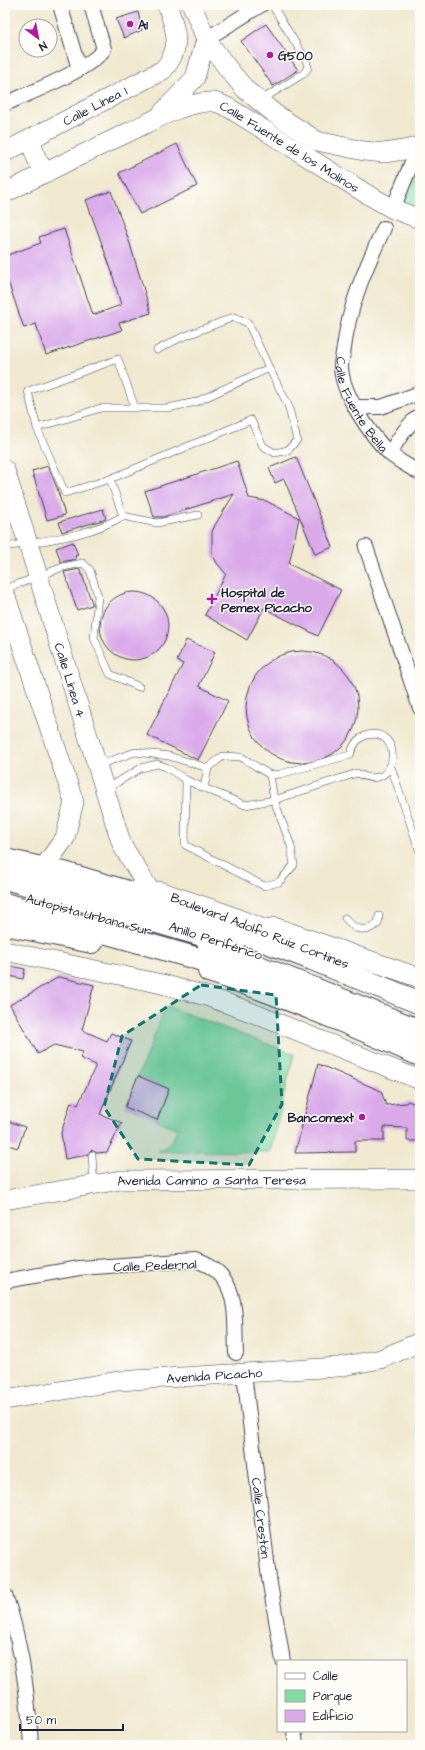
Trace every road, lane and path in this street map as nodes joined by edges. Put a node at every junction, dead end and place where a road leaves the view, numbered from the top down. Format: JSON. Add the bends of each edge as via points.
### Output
{"nodes":[{"id":1,"x":60,"y":5,"type":"edge"},
{"id":2,"x":91,"y":5,"type":"edge"},
{"id":3,"x":167,"y":5,"type":"edge"},
{"id":4,"x":192,"y":5,"type":"edge"},
{"id":5,"x":261,"y":5,"type":"edge"},
{"id":6,"x":272,"y":5,"type":"edge"},
{"id":7,"x":206,"y":39,"type":"junction"},
{"id":8,"x":79,"y":69,"type":"junction"},
{"id":9,"x":259,"y":101,"type":"junction"},
{"id":10,"x":5,"y":104,"type":"edge"},
{"id":11,"x":156,"y":119,"type":"junction"},
{"id":12,"x":32,"y":138,"type":"junction"},
{"id":13,"x":419,"y":145,"type":"edge"},
{"id":14,"x":5,"y":152,"type":"edge"},
{"id":15,"x":47,"y":172,"type":"junction"},
{"id":16,"x":5,"y":193,"type":"edge"},
{"id":17,"x":393,"y":209,"type":"junction"},
{"id":18,"x":420,"y":219,"type":"edge"},
{"id":19,"x":384,"y":228,"type":"dead end"},
{"id":20,"x":157,"y":350,"type":"dead end"},
{"id":21,"x":270,"y":368,"type":"junction"},
{"id":22,"x":420,"y":393,"type":"edge"},
{"id":23,"x":355,"y":407,"type":"junction"},
{"id":24,"x":135,"y":408,"type":"junction"},
{"id":25,"x":420,"y":415,"type":"edge"},
{"id":26,"x":37,"y":428,"type":"junction"},
{"id":27,"x":390,"y":454,"type":"junction"},
{"id":28,"x":5,"y":470,"type":"edge"},
{"id":29,"x":420,"y":473,"type":"edge"},
{"id":30,"x":110,"y":479,"type":"junction"},
{"id":31,"x":198,"y":515,"type":"dead end"},
{"id":32,"x":122,"y":516,"type":"junction"},
{"id":33,"x":28,"y":543,"type":"junction"},
{"id":34,"x":5,"y":547,"type":"edge"},
{"id":35,"x":366,"y":547,"type":"dead end"},
{"id":36,"x":38,"y":578,"type":"junction"},
{"id":37,"x":5,"y":589,"type":"edge"},
{"id":38,"x":5,"y":594,"type":"edge"},
{"id":39,"x":138,"y":687,"type":"dead end"},
{"id":40,"x":420,"y":708,"type":"edge"},
{"id":41,"x":169,"y":756,"type":"junction"},
{"id":42,"x":98,"y":766,"type":"junction"},
{"id":43,"x":166,"y":767,"type":"junction"},
{"id":44,"x":391,"y":767,"type":"junction"},
{"id":45,"x":208,"y":768,"type":"junction"},
{"id":46,"x":270,"y":775,"type":"junction"},
{"id":47,"x":186,"y":780,"type":"junction"},
{"id":48,"x":204,"y":788,"type":"junction"},
{"id":49,"x":106,"y":789,"type":"junction"},
{"id":50,"x":274,"y":800,"type":"junction"},
{"id":51,"x":5,"y":850,"type":"edge"},
{"id":52,"x":420,"y":852,"type":"edge"},
{"id":53,"x":5,"y":860,"type":"edge"},
{"id":54,"x":49,"y":860,"type":"junction"},
{"id":55,"x":5,"y":878,"type":"edge"},
{"id":56,"x":147,"y":886,"type":"junction"},
{"id":57,"x":5,"y":890,"type":"edge"},
{"id":58,"x":5,"y":904,"type":"edge"},
{"id":59,"x":224,"y":913,"type":"junction"},
{"id":60,"x":379,"y":916,"type":"dead end"},
{"id":61,"x":345,"y":918,"type":"dead end"},
{"id":62,"x":5,"y":924,"type":"edge"},
{"id":63,"x":5,"y":951,"type":"edge"},
{"id":64,"x":105,"y":973,"type":"junction"},
{"id":65,"x":420,"y":978,"type":"edge"},
{"id":66,"x":420,"y":994,"type":"edge"},
{"id":67,"x":420,"y":1003,"type":"edge"},
{"id":68,"x":420,"y":1019,"type":"edge"},
{"id":69,"x":420,"y":1031,"type":"edge"},
{"id":70,"x":420,"y":1042,"type":"edge"},
{"id":71,"x":420,"y":1055,"type":"edge"},
{"id":72,"x":420,"y":1080,"type":"edge"},
{"id":73,"x":420,"y":1093,"type":"edge"},
{"id":74,"x":92,"y":1155,"type":"dead end"},
{"id":75,"x":420,"y":1179,"type":"edge"},
{"id":76,"x":94,"y":1185,"type":"junction"},
{"id":77,"x":5,"y":1200,"type":"edge"},
{"id":78,"x":5,"y":1281,"type":"edge"},
{"id":79,"x":420,"y":1342,"type":"edge"},
{"id":80,"x":236,"y":1353,"type":"dead end"},
{"id":81,"x":244,"y":1374,"type":"junction"},
{"id":82,"x":5,"y":1400,"type":"edge"},
{"id":83,"x":5,"y":1595,"type":"edge"},
{"id":84,"x":283,"y":1660,"type":"edge"},
{"id":85,"x":294,"y":1732,"type":"edge"},
{"id":86,"x":31,"y":1745,"type":"edge"},
{"id":87,"x":296,"y":1745,"type":"edge"}],
"edges":[{"from":1,"to":8,"type":"street"},
{"from":2,"to":8,"type":"street","via":[[104,49],[99,56]]},
{"from":3,"to":12,"type":"street","name":"Calle Línea 1","via":[[177,38],[171,61],[163,70]]},
{"from":4,"to":7,"type":"street","name":"Calle Fuente de los Molinos"},
{"from":5,"to":7,"type":"street"},
{"from":6,"to":9,"type":"lane","via":[[306,60],[308,68],[303,74]]},
{"from":7,"to":9,"type":"street","name":"Calle Fuente de los Molinos","via":[[229,70]]},
{"from":7,"to":11,"type":"street","via":[[195,78]]},
{"from":8,"to":10,"type":"street"},
{"from":9,"to":13,"type":"street","name":"Calle Fuente de los Molinos","via":[[317,141],[384,153]]},
{"from":11,"to":15,"type":"street"},
{"from":11,"to":17,"type":"street","name":"Calle Fuente de los Molinos","via":[[191,105],[216,102]]},
{"from":12,"to":14,"type":"street","name":"Calle Línea 1"},
{"from":12,"to":15,"type":"street","via":[[36,158]]},
{"from":13,"to":17,"type":"street"},
{"from":15,"to":16,"type":"street"},
{"from":17,"to":18,"type":"street","name":"Calle Fuente de los Molinos"},
{"from":19,"to":23,"type":"street","name":"Calle Fuente Bella","via":[[363,274],[345,336],[341,367],[345,385]]},
{"from":20,"to":21,"type":"lane","via":[[234,317],[248,323]]},
{"from":21,"to":24,"type":"lane","via":[[196,402],[168,408]]},
{"from":21,"to":30,"type":"lane","via":[[288,405],[297,440],[288,450],[275,453],[263,446],[251,420]]},
{"from":22,"to":23,"type":"street","via":[[381,406]]},
{"from":23,"to":27,"type":"street","name":"Calle Fuente Bella"},
{"from":24,"to":26,"type":"lane","via":[[101,408]]},
{"from":24,"to":26,"type":"lane","via":[[118,359],[28,391]]},
{"from":25,"to":27,"type":"street","via":[[398,438]]},
{"from":26,"to":30,"type":"lane","via":[[65,493]]},
{"from":27,"to":29,"type":"street","name":"Calle Fuente Bella"},
{"from":28,"to":33,"type":"street","name":"Calle Línea 4"},
{"from":30,"to":32,"type":"lane"},
{"from":31,"to":32,"type":"lane","via":[[157,523]]},
{"from":32,"to":33,"type":"lane","via":[[108,525],[61,538]]},
{"from":33,"to":34,"type":"lane"},
{"from":33,"to":36,"type":"street","name":"Calle Línea 4"},
{"from":35,"to":40,"type":"street"},
{"from":36,"to":37,"type":"lane"},
{"from":36,"to":39,"type":"lane","via":[[63,567],[83,563],[90,570],[98,596],[94,638],[110,674]]},
{"from":36,"to":42,"type":"street","name":"Calle Línea 4"},
{"from":38,"to":54,"type":"street","via":[[74,802],[65,838]]},
{"from":41,"to":42,"type":"lane","via":[[135,752]]},
{"from":41,"to":43,"type":"lane"},
{"from":41,"to":45,"type":"lane"},
{"from":42,"to":49,"type":"street","name":"Calle Línea 4"},
{"from":43,"to":47,"type":"lane"},
{"from":43,"to":49,"type":"lane","via":[[157,764],[141,768]]},
{"from":44,"to":46,"type":"lane","via":[[394,758],[392,748],[378,735],[368,735],[359,739],[350,755]]},
{"from":44,"to":50,"type":"lane","via":[[376,778],[366,778],[357,773]]},
{"from":44,"to":52,"type":"lane"},
{"from":45,"to":46,"type":"lane","via":[[223,756],[242,758]]},
{"from":45,"to":48,"type":"lane"},
{"from":46,"to":50,"type":"lane"},
{"from":47,"to":48,"type":"lane"},
{"from":47,"to":50,"type":"lane","via":[[185,845],[264,886],[279,882],[294,866],[291,846]]},
{"from":48,"to":50,"type":"lane","via":[[245,805]]},
{"from":49,"to":56,"type":"street","name":"Calle Línea 4","via":[[122,844]]},
{"from":51,"to":54,"type":"street","name":"Boulevard Adolfo Ruiz Cortines"},
{"from":53,"to":67,"type":"highway","via":[[64,873],[152,899]]},
{"from":54,"to":56,"type":"street","name":"Boulevard Adolfo Ruiz Cortines"},
{"from":55,"to":68,"type":"highway","name":"Anillo Periférico","via":[[230,943]]},
{"from":56,"to":59,"type":"street","name":"Boulevard Adolfo Ruiz Cortines"},
{"from":57,"to":69,"type":"highway","name":"Autopista Urbana Sur","via":[[208,947]]},
{"from":58,"to":70,"type":"highway","name":"Autopista Urbana Sur","via":[[216,963]]},
{"from":59,"to":65,"type":"street","via":[[289,932]]},
{"from":59,"to":66,"type":"street","name":"Boulevard Adolfo Ruiz Cortines"},
{"from":60,"to":61,"type":"lane","via":[[378,924],[367,930],[355,928]]},
{"from":62,"to":71,"type":"highway","via":[[170,958],[251,984]]},
{"from":63,"to":64,"type":"street"},
{"from":64,"to":72,"type":"street","via":[[206,996]]},
{"from":64,"to":73,"type":"street","via":[[178,997]]},
{"from":74,"to":76,"type":"lane"},
{"from":75,"to":76,"type":"street","name":"Avenida Camino a Santa Teresa","via":[[121,1180]]},
{"from":76,"to":77,"type":"street","name":"Avenida Camino a Santa Teresa"},
{"from":78,"to":80,"type":"street","name":"Calle Pedernal","via":[[79,1268],[195,1260],[218,1272],[233,1295]]},
{"from":79,"to":81,"type":"street","name":"Avenida Picacho","via":[[381,1359],[338,1367]]},
{"from":81,"to":82,"type":"street","name":"Avenida Picacho","via":[[118,1381]]},
{"from":81,"to":84,"type":"street","name":"Calle Crestón","via":[[268,1570]]},
{"from":83,"to":86,"type":"street","via":[[12,1616],[25,1681]]},
{"from":85,"to":87,"type":"street"}]}
